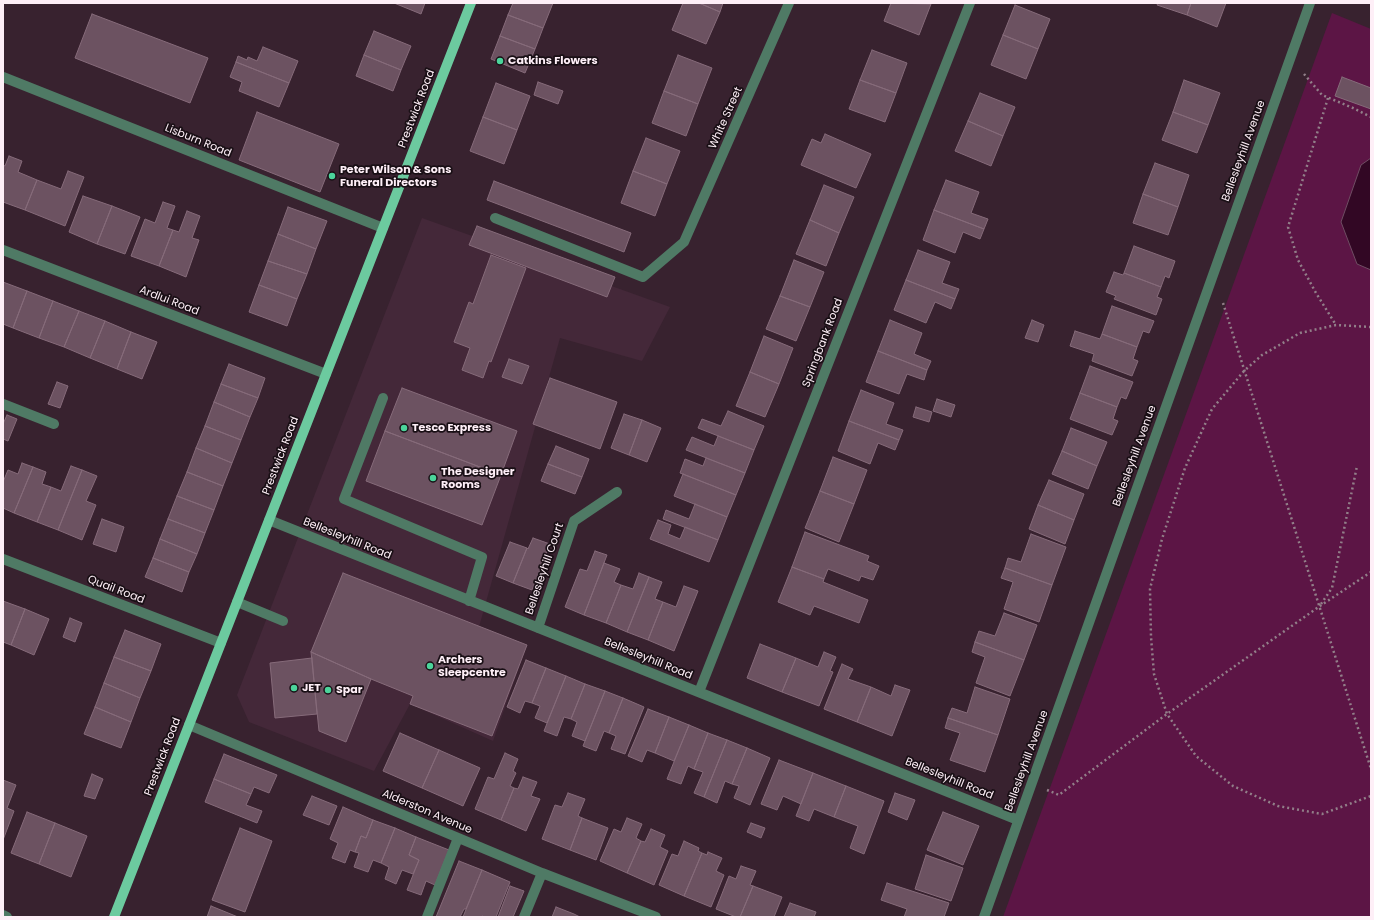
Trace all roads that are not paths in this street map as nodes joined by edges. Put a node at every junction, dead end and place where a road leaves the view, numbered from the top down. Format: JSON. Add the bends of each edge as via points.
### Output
{"nodes":[{"id":1,"x":471,"y":3,"type":"edge"},
{"id":2,"x":789,"y":3,"type":"edge"},
{"id":3,"x":970,"y":3,"type":"edge"},
{"id":4,"x":1310,"y":3,"type":"edge"},
{"id":5,"x":3,"y":77,"type":"edge"},
{"id":6,"x":495,"y":218,"type":"dead end"},
{"id":7,"x":384,"y":228,"type":"junction"},
{"id":8,"x":3,"y":250,"type":"edge"},
{"id":9,"x":326,"y":374,"type":"junction"},
{"id":10,"x":382,"y":398,"type":"dead end"},
{"id":11,"x":3,"y":404,"type":"edge"},
{"id":12,"x":54,"y":424,"type":"dead end"},
{"id":13,"x":617,"y":492,"type":"dead end"},
{"id":14,"x":269,"y":520,"type":"junction"},
{"id":15,"x":3,"y":559,"type":"edge"},
{"id":16,"x":469,"y":601,"type":"junction"},
{"id":17,"x":237,"y":602,"type":"junction"},
{"id":18,"x":283,"y":621,"type":"dead end"},
{"id":19,"x":538,"y":628,"type":"junction"},
{"id":20,"x":221,"y":643,"type":"junction"},
{"id":21,"x":699,"y":692,"type":"junction"},
{"id":22,"x":189,"y":725,"type":"junction"},
{"id":23,"x":1018,"y":820,"type":"junction"},
{"id":24,"x":458,"y":838,"type":"junction"},
{"id":25,"x":542,"y":873,"type":"junction"},
{"id":26,"x":3,"y":915,"type":"edge"},
{"id":27,"x":7,"y":917,"type":"edge"},
{"id":28,"x":114,"y":917,"type":"edge"},
{"id":29,"x":427,"y":917,"type":"edge"},
{"id":30,"x":524,"y":917,"type":"edge"},
{"id":31,"x":656,"y":917,"type":"edge"},
{"id":32,"x":984,"y":917,"type":"edge"}],
"edges":[{"from":1,"to":7,"type":"main road","name":"Prestwick Road"},
{"from":2,"to":6,"type":"street","name":"White Street","via":[[684,242],[643,277]]},
{"from":3,"to":21,"type":"street","name":"Springbank Road"},
{"from":4,"to":23,"type":"street","name":"Bellesleyhill Avenue"},
{"from":5,"to":7,"type":"street","name":"Lisburn Road"},
{"from":7,"to":9,"type":"main road","name":"Prestwick Road"},
{"from":8,"to":9,"type":"street","name":"Ardlui Road"},
{"from":9,"to":14,"type":"main road","name":"Prestwick Road"},
{"from":10,"to":16,"type":"street","via":[[344,499],[482,557]]},
{"from":11,"to":12,"type":"street"},
{"from":13,"to":19,"type":"street","name":"Bellesleyhill Court","via":[[574,521]]},
{"from":14,"to":16,"type":"street","name":"Bellesleyhill Road"},
{"from":14,"to":17,"type":"main road","name":"Prestwick Road"},
{"from":15,"to":20,"type":"street","name":"Quail Road"},
{"from":16,"to":19,"type":"street","name":"Bellesleyhill Road"},
{"from":17,"to":18,"type":"street"},
{"from":17,"to":20,"type":"main road","name":"Prestwick Road"},
{"from":19,"to":21,"type":"street","name":"Bellesleyhill Road"},
{"from":20,"to":22,"type":"main road","name":"Prestwick Road"},
{"from":21,"to":23,"type":"street","name":"Bellesleyhill Road"},
{"from":22,"to":24,"type":"street","name":"Alderston Avenue"},
{"from":22,"to":28,"type":"main road","name":"Prestwick Road"},
{"from":23,"to":32,"type":"street","name":"Bellesleyhill Avenue"},
{"from":24,"to":25,"type":"street","name":"Alderston Avenue"},
{"from":24,"to":29,"type":"street"},
{"from":25,"to":30,"type":"street"},
{"from":25,"to":31,"type":"street","name":"Alderston Avenue"},
{"from":26,"to":27,"type":"street"}]}
